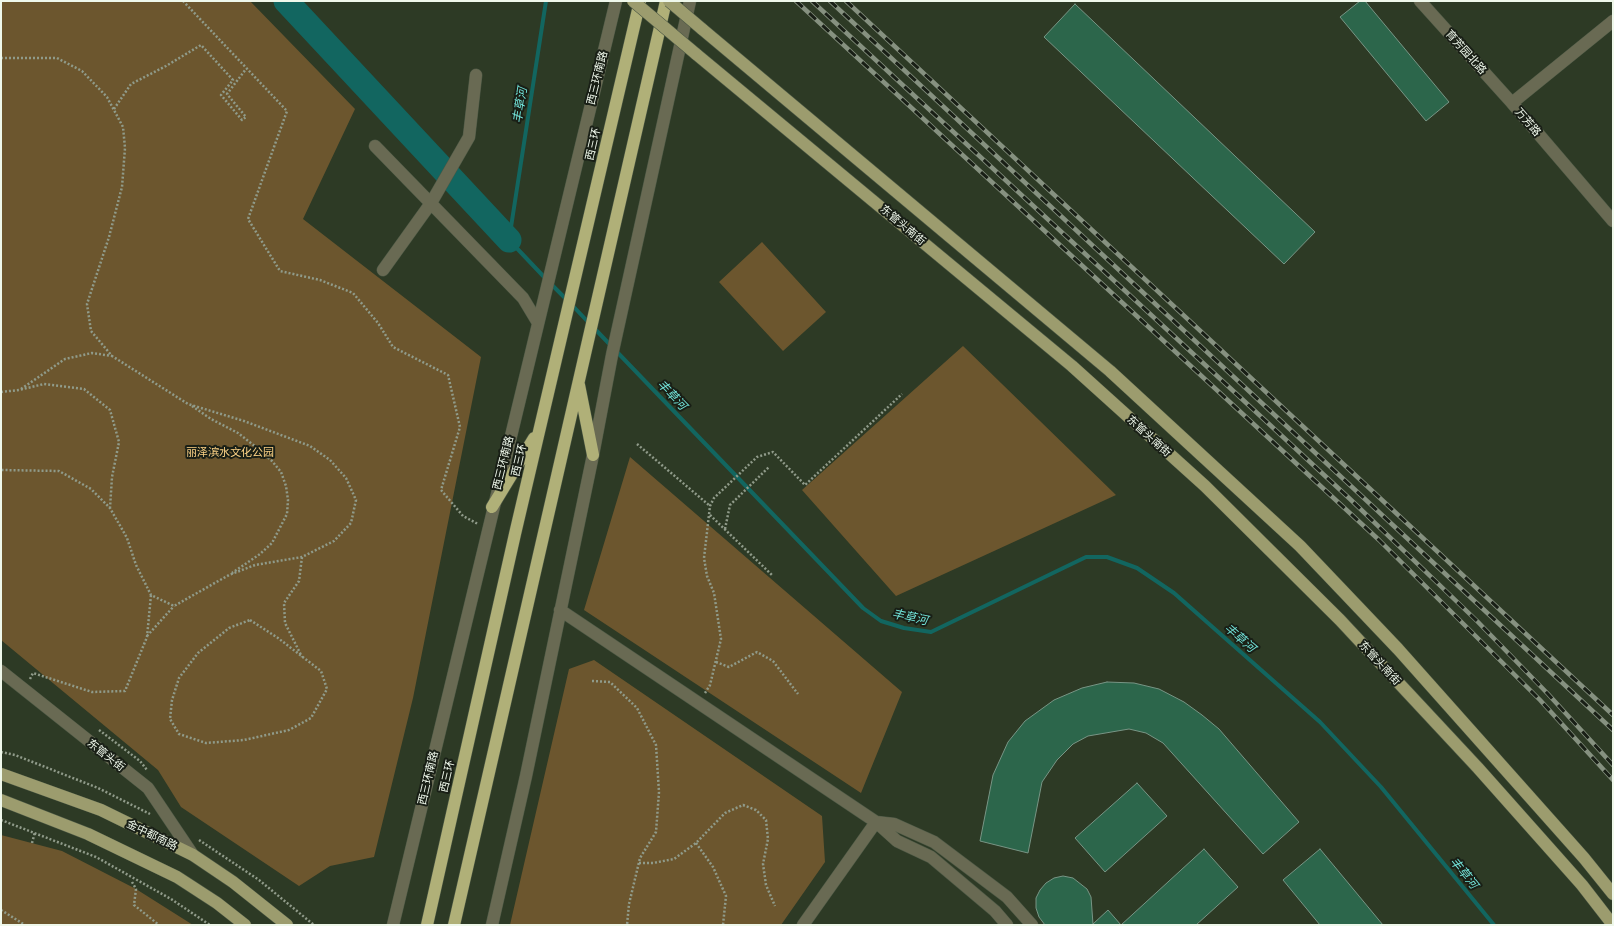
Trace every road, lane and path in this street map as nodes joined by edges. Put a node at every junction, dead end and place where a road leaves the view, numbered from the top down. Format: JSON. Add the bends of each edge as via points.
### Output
{"nodes":[{"id":1,"x":183,"y":1,"type":"edge"},
{"id":2,"x":616,"y":1,"type":"edge"},
{"id":3,"x":633,"y":1,"type":"edge"},
{"id":4,"x":640,"y":1,"type":"edge"},
{"id":5,"x":666,"y":1,"type":"edge"},
{"id":6,"x":669,"y":1,"type":"edge"},
{"id":7,"x":690,"y":1,"type":"edge"},
{"id":8,"x":1420,"y":1,"type":"edge"},
{"id":9,"x":1613,"y":21,"type":"edge"},
{"id":10,"x":1,"y":58,"type":"edge"},
{"id":11,"x":246,"y":69,"type":"junction"},
{"id":12,"x":476,"y":75,"type":"dead end"},
{"id":13,"x":1512,"y":103,"type":"junction"},
{"id":14,"x":114,"y":109,"type":"junction"},
{"id":15,"x":375,"y":146,"type":"dead end"},
{"id":16,"x":431,"y":203,"type":"junction"},
{"id":17,"x":1613,"y":221,"type":"edge"},
{"id":18,"x":383,"y":270,"type":"dead end"},
{"id":19,"x":538,"y":323,"type":"junction"},
{"id":20,"x":112,"y":356,"type":"junction"},
{"id":21,"x":578,"y":380,"type":"junction"},
{"id":22,"x":19,"y":390,"type":"junction"},
{"id":23,"x":1,"y":392,"type":"edge"},
{"id":24,"x":902,"y":394,"type":"dead end"},
{"id":25,"x":188,"y":404,"type":"junction"},
{"id":26,"x":540,"y":428,"type":"junction"},
{"id":27,"x":636,"y":444,"type":"dead end"},
{"id":28,"x":593,"y":455,"type":"junction"},
{"id":29,"x":769,"y":467,"type":"dead end"},
{"id":30,"x":1,"y":470,"type":"edge"},
{"id":31,"x":710,"y":506,"type":"junction"},
{"id":32,"x":492,"y":507,"type":"junction"},
{"id":33,"x":110,"y":508,"type":"junction"},
{"id":34,"x":710,"y":514,"type":"junction"},
{"id":35,"x":487,"y":529,"type":"junction"},
{"id":36,"x":725,"y":529,"type":"junction"},
{"id":37,"x":302,"y":557,"type":"junction"},
{"id":38,"x":229,"y":575,"type":"junction"},
{"id":39,"x":773,"y":576,"type":"dead end"},
{"id":40,"x":151,"y":595,"type":"junction"},
{"id":41,"x":174,"y":606,"type":"junction"},
{"id":42,"x":560,"y":610,"type":"junction"},
{"id":43,"x":147,"y":637,"type":"junction"},
{"id":44,"x":303,"y":658,"type":"junction"},
{"id":45,"x":716,"y":662,"type":"junction"},
{"id":46,"x":1,"y":671,"type":"edge"},
{"id":47,"x":592,"y":680,"type":"dead end"},
{"id":48,"x":35,"y":684,"type":"dead end"},
{"id":49,"x":798,"y":694,"type":"dead end"},
{"id":50,"x":699,"y":703,"type":"junction"},
{"id":51,"x":97,"y":729,"type":"dead end"},
{"id":52,"x":149,"y":772,"type":"dead end"},
{"id":53,"x":1,"y":774,"type":"edge"},
{"id":54,"x":1,"y":800,"type":"edge"},
{"id":55,"x":1,"y":820,"type":"edge"},
{"id":56,"x":876,"y":822,"type":"junction"},
{"id":57,"x":35,"y":832,"type":"junction"},
{"id":58,"x":32,"y":843,"type":"dead end"},
{"id":59,"x":696,"y":843,"type":"junction"},
{"id":60,"x":194,"y":855,"type":"junction"},
{"id":61,"x":639,"y":863,"type":"junction"},
{"id":62,"x":132,"y":882,"type":"dead end"},
{"id":63,"x":1613,"y":894,"type":"edge"},
{"id":64,"x":775,"y":906,"type":"dead end"},
{"id":65,"x":1,"y":910,"type":"edge"},
{"id":66,"x":25,"y":925,"type":"edge"},
{"id":67,"x":159,"y":925,"type":"edge"},
{"id":68,"x":210,"y":925,"type":"edge"},
{"id":69,"x":245,"y":925,"type":"edge"},
{"id":70,"x":287,"y":925,"type":"edge"},
{"id":71,"x":393,"y":925,"type":"edge"},
{"id":72,"x":427,"y":925,"type":"edge"},
{"id":73,"x":454,"y":925,"type":"edge"},
{"id":74,"x":492,"y":925,"type":"edge"},
{"id":75,"x":627,"y":925,"type":"edge"},
{"id":76,"x":723,"y":925,"type":"edge"},
{"id":77,"x":803,"y":925,"type":"edge"},
{"id":78,"x":1007,"y":925,"type":"edge"},
{"id":79,"x":1032,"y":925,"type":"edge"},
{"id":80,"x":1613,"y":925,"type":"edge"}],
"edges":[{"from":1,"to":11,"type":"path"},
{"from":2,"to":19,"type":"street","name":"西三环南路"},
{"from":3,"to":80,"type":"main road","name":"东管头南街","bridge":true,"via":[[1072,366],[1205,486],[1340,620],[1582,885]]},
{"from":4,"to":26,"type":"highway","name":"西三环"},
{"from":5,"to":21,"type":"highway"},
{"from":6,"to":63,"type":"main road","name":"东管头南街","bridge":true,"via":[[1110,371],[1300,546],[1398,649]]},
{"from":7,"to":28,"type":"street","via":[[612,355]]},
{"from":8,"to":13,"type":"street","name":"育芳园北路"},
{"from":9,"to":13,"type":"street","name":"万芳路"},
{"from":10,"to":14,"type":"path","via":[[57,58],[82,71],[107,97]]},
{"from":11,"to":14,"type":"path","via":[[227,94],[246,117],[242,120],[221,96],[233,80],[201,45],[131,84]]},
{"from":11,"to":35,"type":"path","via":[[286,111],[248,219],[280,271],[320,280],[353,293],[378,323],[393,347],[448,375],[460,427],[441,490],[464,516]]},
{"from":12,"to":16,"type":"street","via":[[469,137]]},
{"from":13,"to":17,"type":"street","name":"万芳路"},
{"from":14,"to":20,"type":"path","via":[[122,127],[125,148],[122,187],[87,304],[92,331]]},
{"from":15,"to":16,"type":"street"},
{"from":16,"to":18,"type":"street"},
{"from":16,"to":19,"type":"street","via":[[523,298]]},
{"from":19,"to":32,"type":"street","name":"西三环南路"},
{"from":20,"to":22,"type":"path","via":[[92,353],[65,359]]},
{"from":20,"to":25,"type":"path"},
{"from":21,"to":28,"type":"highway"},
{"from":21,"to":73,"type":"highway"},
{"from":22,"to":23,"type":"path"},
{"from":22,"to":33,"type":"path","via":[[44,384],[84,390],[110,410],[119,442],[112,477]]},
{"from":24,"to":31,"type":"path","via":[[805,484],[773,452],[757,457],[714,498]]},
{"from":25,"to":37,"type":"path","via":[[244,421],[310,446],[330,460],[346,478],[356,500],[351,523],[334,542]]},
{"from":25,"to":38,"type":"path","via":[[238,433],[256,447],[281,472],[286,486],[287,514],[272,543]]},
{"from":26,"to":32,"type":"highway"},
{"from":26,"to":72,"type":"highway","name":"西三环"},
{"from":27,"to":31,"type":"path"},
{"from":28,"to":42,"type":"street"},
{"from":29,"to":36,"type":"path","via":[[730,505]]},
{"from":30,"to":33,"type":"path","via":[[59,471],[91,489]]},
{"from":31,"to":34,"type":"path"},
{"from":32,"to":35,"type":"street","name":"西三环南路"},
{"from":33,"to":40,"type":"path","via":[[127,538],[136,565]]},
{"from":34,"to":36,"type":"path"},
{"from":34,"to":45,"type":"path","via":[[704,558],[707,576],[714,593],[721,639]]},
{"from":35,"to":71,"type":"street","name":"西三环南路"},
{"from":36,"to":39,"type":"path"},
{"from":37,"to":38,"type":"path","via":[[255,565]]},
{"from":37,"to":44,"type":"path","via":[[299,581],[284,603],[285,623]]},
{"from":38,"to":41,"type":"path"},
{"from":40,"to":41,"type":"path"},
{"from":40,"to":43,"type":"path"},
{"from":41,"to":43,"type":"path"},
{"from":42,"to":50,"type":"street"},
{"from":42,"to":74,"type":"street"},
{"from":43,"to":48,"type":"path","via":[[125,691],[92,692],[33,673],[29,680]]},
{"from":44,"to":44,"type":"path","via":[[250,620],[229,628],[198,653],[179,678],[172,700],[170,719],[180,734],[206,743],[244,740],[288,730],[311,718],[327,689],[321,671]]},
{"from":45,"to":49,"type":"path","via":[[729,667],[757,652],[773,661]]},
{"from":45,"to":50,"type":"path","via":[[710,685]]},
{"from":46,"to":60,"type":"street","name":"东管头街","via":[[148,788]]},
{"from":47,"to":61,"type":"path","via":[[610,682],[637,708],[656,745],[659,792],[656,832]]},
{"from":50,"to":56,"type":"street"},
{"from":51,"to":52,"type":"path","via":[[140,761]]},
{"from":53,"to":60,"type":"main road","name":"金中都南路","via":[[101,810]]},
{"from":54,"to":69,"type":"main road","via":[[88,834],[177,877]]},
{"from":55,"to":57,"type":"path"},
{"from":56,"to":77,"type":"street"},
{"from":56,"to":78,"type":"street","via":[[897,841],[931,857],[995,911]]},
{"from":56,"to":79,"type":"street","via":[[894,824],[934,842],[1007,897]]},
{"from":57,"to":58,"type":"path"},
{"from":57,"to":68,"type":"path","via":[[96,857],[171,899]]},
{"from":59,"to":61,"type":"path","via":[[674,859]]},
{"from":59,"to":64,"type":"path","via":[[715,822],[734,808],[743,805],[756,810],[766,820],[768,839],[763,864],[766,885]]},
{"from":59,"to":76,"type":"path","via":[[713,867],[726,896]]},
{"from":60,"to":70,"type":"main road","name":"金中都南路"},
{"from":61,"to":75,"type":"path","via":[[629,904]]},
{"from":62,"to":67,"type":"path","via":[[136,889],[134,905]]},
{"from":65,"to":66,"type":"path"}]}
